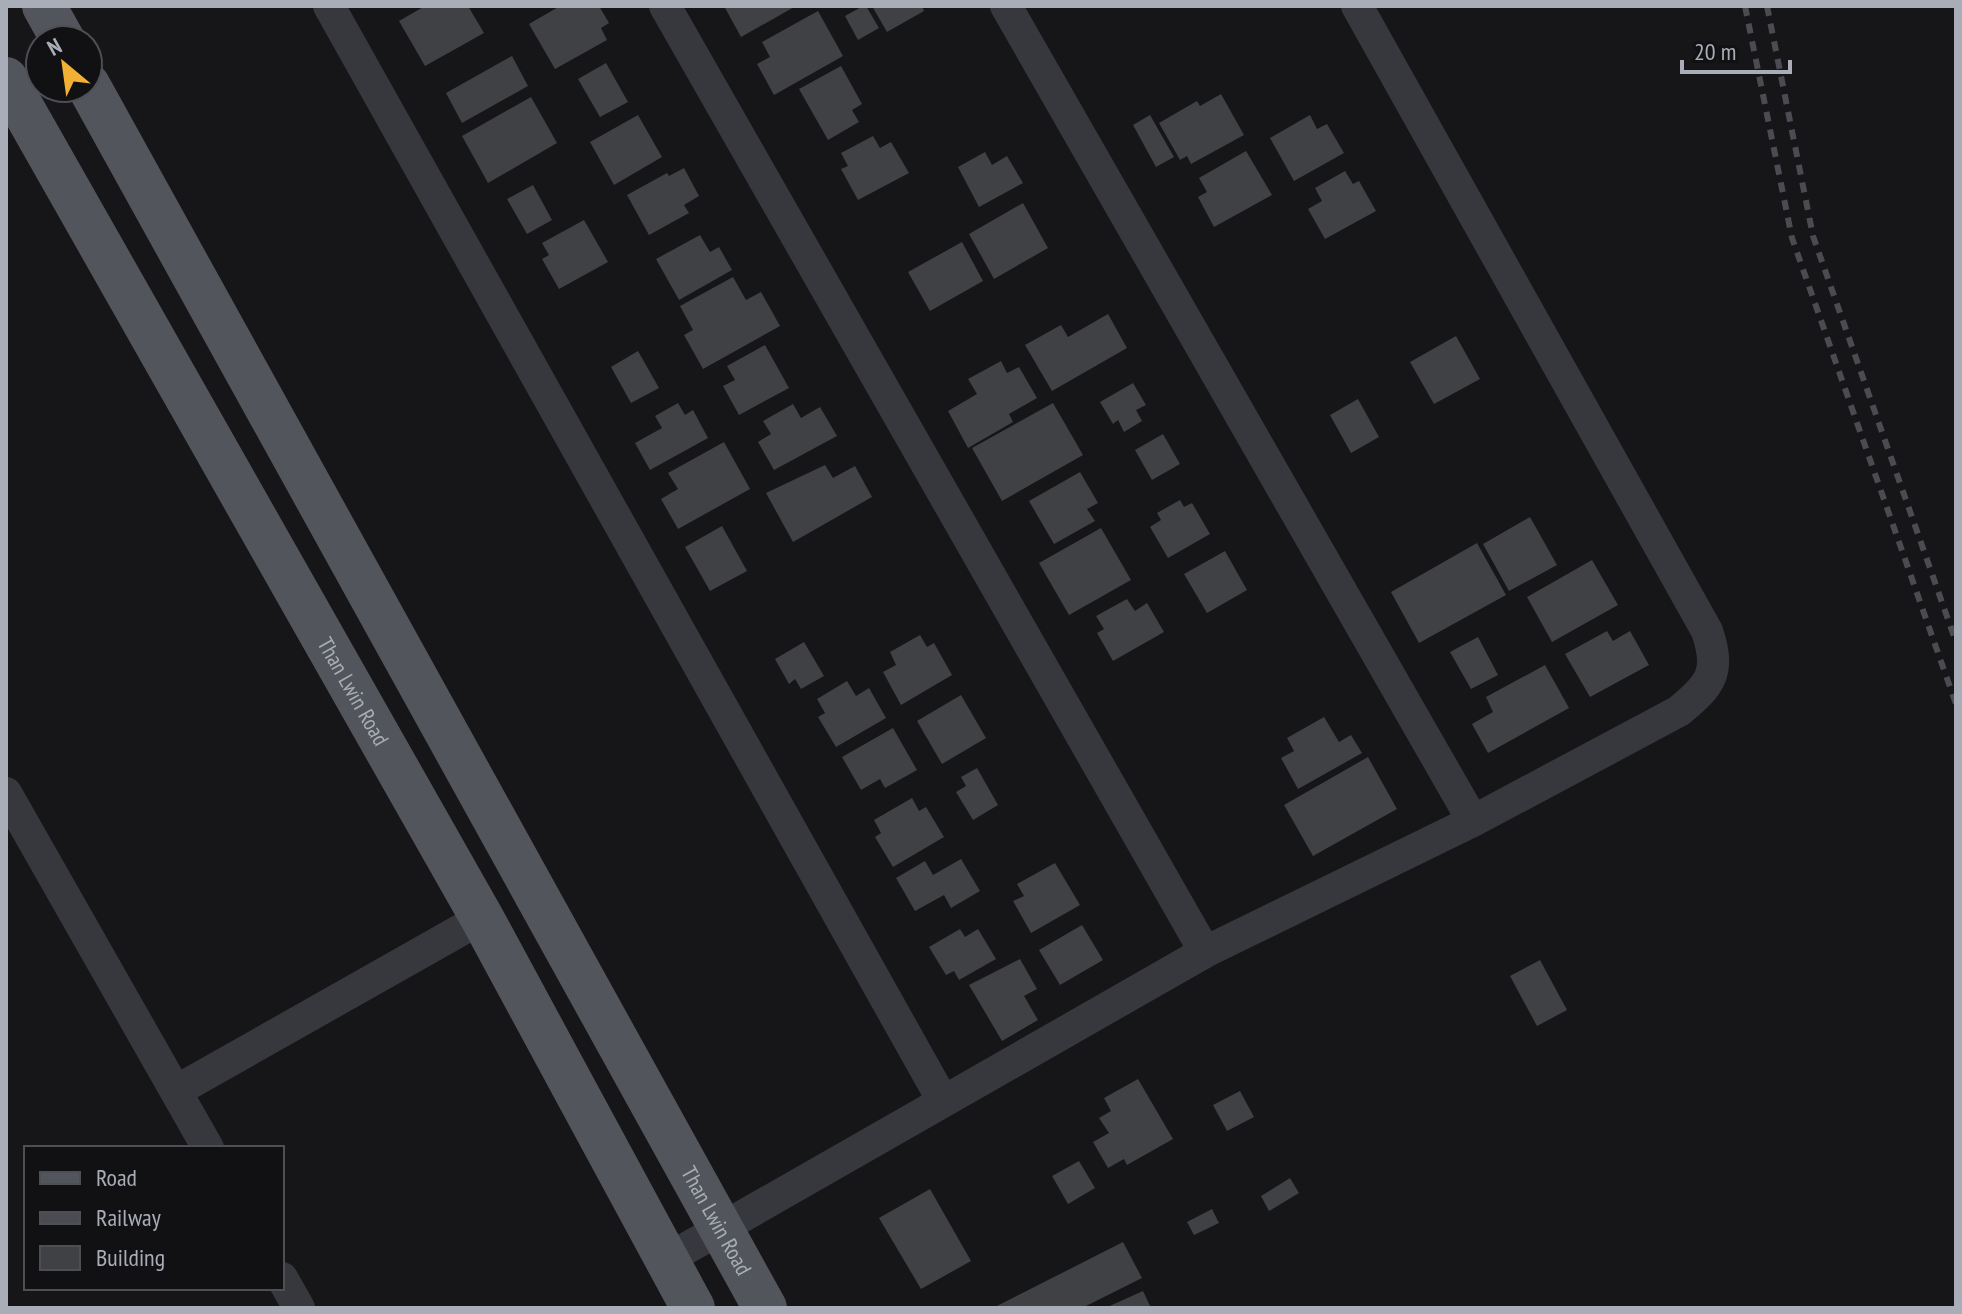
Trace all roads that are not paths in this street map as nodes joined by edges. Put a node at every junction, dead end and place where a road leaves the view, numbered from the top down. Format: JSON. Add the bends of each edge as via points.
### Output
{"nodes":[{"id":1,"x":44,"y":6,"type":"edge"},
{"id":2,"x":329,"y":6,"type":"edge"},
{"id":3,"x":665,"y":6,"type":"edge"},
{"id":4,"x":1006,"y":6,"type":"edge"},
{"id":5,"x":1357,"y":6,"type":"edge"},
{"id":6,"x":54,"y":24,"type":"edge"},
{"id":7,"x":6,"y":79,"type":"edge"},
{"id":8,"x":99,"y":104,"type":"edge"},
{"id":9,"x":6,"y":793,"type":"edge"},
{"id":10,"x":1473,"y":821,"type":"junction"},
{"id":11,"x":482,"y":918,"type":"junction"},
{"id":12,"x":1205,"y":952,"type":"junction"},
{"id":13,"x":176,"y":1091,"type":"junction"},
{"id":14,"x":943,"y":1101,"type":"junction"},
{"id":15,"x":207,"y":1146,"type":"edge"},
{"id":16,"x":721,"y":1229,"type":"junction"},
{"id":17,"x":666,"y":1260,"type":"junction"},
{"id":18,"x":284,"y":1282,"type":"edge"},
{"id":19,"x":299,"y":1308,"type":"edge"},
{"id":20,"x":693,"y":1308,"type":"edge"},
{"id":21,"x":765,"y":1308,"type":"edge"}],
"edges":[{"from":1,"to":6,"type":"main road"},
{"from":2,"to":14,"type":"street"},
{"from":3,"to":12,"type":"street"},
{"from":4,"to":10,"type":"street"},
{"from":5,"to":10,"type":"street","via":[[1714,652],[1712,677],[1679,711]]},
{"from":7,"to":11,"type":"main road","name":"Than Lwin Road"},
{"from":8,"to":16,"type":"main road","name":"Than Lwin Road"},
{"from":9,"to":13,"type":"street"},
{"from":10,"to":12,"type":"street"},
{"from":11,"to":13,"type":"street"},
{"from":11,"to":17,"type":"main road","name":"Than Lwin Road"},
{"from":12,"to":14,"type":"street"},
{"from":13,"to":15,"type":"street"},
{"from":14,"to":16,"type":"street"},
{"from":16,"to":17,"type":"street"},
{"from":16,"to":21,"type":"main road","name":"Than Lwin Road"},
{"from":17,"to":20,"type":"main road","name":"Than Lwin Road"},
{"from":18,"to":19,"type":"street"}]}
